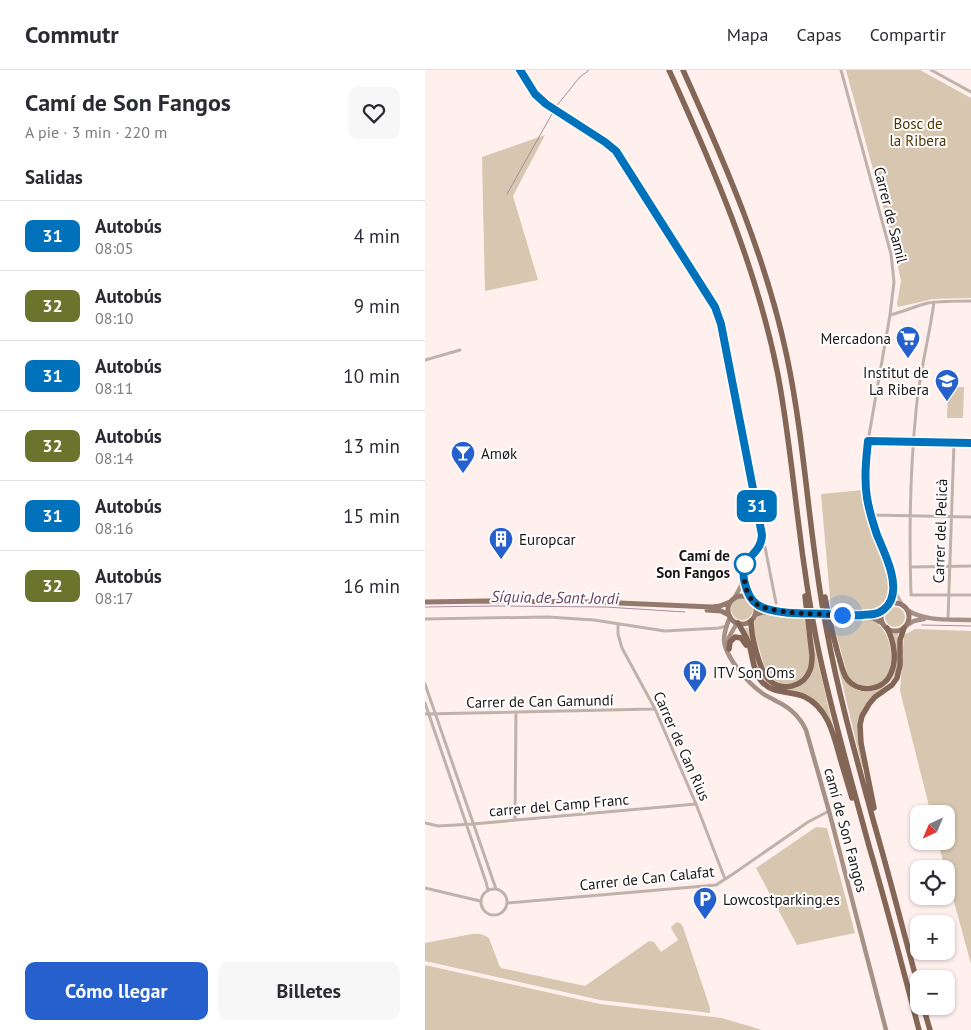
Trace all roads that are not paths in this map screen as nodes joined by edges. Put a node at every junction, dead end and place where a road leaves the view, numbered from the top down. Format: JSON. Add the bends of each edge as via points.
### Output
{"nodes":[{"id":1,"x":520,"y":70,"type":"edge"},
{"id":2,"x":669,"y":70,"type":"edge"},
{"id":3,"x":683,"y":70,"type":"edge"},
{"id":4,"x":841,"y":70,"type":"edge"},
{"id":5,"x":931,"y":70,"type":"edge"},
{"id":6,"x":971,"y":92,"type":"edge"},
{"id":7,"x":971,"y":301,"type":"edge"},
{"id":8,"x":934,"y":302,"type":"junction"},
{"id":9,"x":890,"y":315,"type":"junction"},
{"id":10,"x":460,"y":350,"type":"dead end"},
{"id":11,"x":425,"y":360,"type":"edge"},
{"id":12,"x":868,"y":441,"type":"junction"},
{"id":13,"x":913,"y":442,"type":"junction"},
{"id":14,"x":954,"y":443,"type":"junction"},
{"id":15,"x":971,"y":443,"type":"edge"},
{"id":16,"x":871,"y":516,"type":"junction"},
{"id":17,"x":911,"y":516,"type":"junction"},
{"id":18,"x":952,"y":516,"type":"junction"},
{"id":19,"x":971,"y":517,"type":"edge"},
{"id":20,"x":761,"y":543,"type":"junction"},
{"id":21,"x":971,"y":566,"type":"edge"},
{"id":22,"x":911,"y":567,"type":"junction"},
{"id":23,"x":950,"y":567,"type":"junction"},
{"id":24,"x":743,"y":571,"type":"junction"},
{"id":25,"x":891,"y":572,"type":"junction"},
{"id":26,"x":805,"y":579,"type":"junction"},
{"id":27,"x":818,"y":579,"type":"junction"},
{"id":28,"x":949,"y":595,"type":"junction"},
{"id":29,"x":971,"y":595,"type":"edge"},
{"id":30,"x":735,"y":597,"type":"junction"},
{"id":31,"x":750,"y":598,"type":"junction"},
{"id":32,"x":425,"y":602,"type":"edge"},
{"id":33,"x":730,"y":602,"type":"junction"},
{"id":34,"x":776,"y":603,"type":"dead end"},
{"id":35,"x":755,"y":604,"type":"junction"},
{"id":36,"x":903,"y":605,"type":"junction"},
{"id":37,"x":687,"y":606,"type":"junction"},
{"id":38,"x":885,"y":607,"type":"junction"},
{"id":39,"x":907,"y":610,"type":"junction"},
{"id":40,"x":778,"y":611,"type":"junction"},
{"id":41,"x":755,"y":615,"type":"junction"},
{"id":42,"x":730,"y":616,"type":"junction"},
{"id":43,"x":859,"y":616,"type":"junction"},
{"id":44,"x":935,"y":618,"type":"junction"},
{"id":45,"x":425,"y":619,"type":"edge"},
{"id":46,"x":948,"y":619,"type":"junction"},
{"id":47,"x":971,"y":620,"type":"edge"},
{"id":48,"x":751,"y":621,"type":"junction"},
{"id":49,"x":738,"y":623,"type":"junction"},
{"id":50,"x":883,"y":623,"type":"junction"},
{"id":51,"x":618,"y":624,"type":"junction"},
{"id":52,"x":726,"y":626,"type":"junction"},
{"id":53,"x":905,"y":627,"type":"junction"},
{"id":54,"x":887,"y":628,"type":"junction"},
{"id":55,"x":729,"y":649,"type":"junction"},
{"id":56,"x":752,"y":656,"type":"junction"},
{"id":57,"x":736,"y":665,"type":"junction"},
{"id":58,"x":425,"y":684,"type":"edge"},
{"id":59,"x":425,"y":703,"type":"edge"},
{"id":60,"x":655,"y":709,"type":"junction"},
{"id":61,"x":435,"y":713,"type":"junction"},
{"id":62,"x":516,"y":713,"type":"junction"},
{"id":63,"x":427,"y":714,"type":"edge"},
{"id":64,"x":696,"y":804,"type":"junction"},
{"id":65,"x":829,"y":811,"type":"junction"},
{"id":66,"x":515,"y":820,"type":"junction"},
{"id":67,"x":425,"y":823,"type":"edge"},
{"id":68,"x":465,"y":824,"type":"junction"},
{"id":69,"x":473,"y":824,"type":"junction"},
{"id":70,"x":863,"y":824,"type":"junction"},
{"id":71,"x":875,"y":825,"type":"junction"},
{"id":72,"x":725,"y":879,"type":"junction"},
{"id":73,"x":425,"y":888,"type":"edge"},
{"id":74,"x":496,"y":888,"type":"junction"},
{"id":75,"x":487,"y":890,"type":"junction"},
{"id":76,"x":480,"y":901,"type":"junction"},
{"id":77,"x":507,"y":903,"type":"junction"},
{"id":78,"x":914,"y":970,"type":"edge"},
{"id":79,"x":926,"y":1015,"type":"edge"},
{"id":80,"x":886,"y":1030,"type":"edge"},
{"id":81,"x":919,"y":1030,"type":"edge"},
{"id":82,"x":930,"y":1030,"type":"edge"}],
"edges":[{"from":1,"to":20,"type":"street","via":[[535,94],[616,151],[715,307],[721,324]]},
{"from":2,"to":26,"type":"highway","via":[[728,206],[765,316],[784,409]]},
{"from":3,"to":27,"type":"highway","via":[[720,152],[774,302],[799,421]]},
{"from":4,"to":9,"type":"street","name":"Carrer de Samil","via":[[891,254],[894,282]]},
{"from":5,"to":6,"type":"street"},
{"from":7,"to":8,"type":"street"},
{"from":8,"to":9,"type":"street"},
{"from":8,"to":13,"type":"street"},
{"from":9,"to":12,"type":"street","name":"Carrer de Samil"},
{"from":10,"to":11,"type":"street"},
{"from":12,"to":13,"type":"street"},
{"from":12,"to":16,"type":"street","name":"Carrer de Samil","via":[[865,469]]},
{"from":13,"to":14,"type":"street"},
{"from":13,"to":17,"type":"street"},
{"from":14,"to":15,"type":"street"},
{"from":14,"to":18,"type":"street","name":"Carrer del Pelicà"},
{"from":16,"to":17,"type":"street"},
{"from":16,"to":25,"type":"street","name":"Carrer de Samil"},
{"from":17,"to":18,"type":"street"},
{"from":17,"to":22,"type":"street"},
{"from":18,"to":19,"type":"street"},
{"from":18,"to":23,"type":"street","name":"Carrer del Pelicà"},
{"from":20,"to":24,"type":"street"},
{"from":20,"to":34,"type":"street","via":[[765,547]]},
{"from":21,"to":23,"type":"street"},
{"from":22,"to":23,"type":"street"},
{"from":22,"to":28,"type":"street","via":[[911,594]]},
{"from":23,"to":28,"type":"street","name":"Carrer del Pelicà"},
{"from":24,"to":30,"type":"street"},
{"from":24,"to":31,"type":"street"},
{"from":25,"to":36,"type":"street","name":"Carrer de Samil","via":[[897,596]]},
{"from":25,"to":38,"type":"street","name":"Carrer de Samil","via":[[892,596]]},
{"from":26,"to":48,"type":"highway","via":[[812,659],[810,670],[801,682],[784,686],[776,685],[767,678],[752,635]]},
{"from":26,"to":70,"type":"highway","via":[[826,682]]},
{"from":27,"to":54,"type":"highway","via":[[843,671],[855,686],[874,688],[889,677],[893,650]]},
{"from":27,"to":71,"type":"highway","via":[[838,684]]},
{"from":28,"to":29,"type":"street"},
{"from":28,"to":46,"type":"street","name":"Carrer del Pelicà"},
{"from":30,"to":31,"type":"main road"},
{"from":30,"to":33,"type":"main road"},
{"from":31,"to":35,"type":"main road"},
{"from":32,"to":37,"type":"main road","via":[[596,602]]},
{"from":33,"to":37,"type":"main road","via":[[717,607]]},
{"from":33,"to":42,"type":"main road"},
{"from":35,"to":40,"type":"main road"},
{"from":35,"to":41,"type":"main road"},
{"from":36,"to":38,"type":"main road","via":[[894,603]]},
{"from":36,"to":39,"type":"main road"},
{"from":37,"to":42,"type":"main road"},
{"from":38,"to":43,"type":"main road","via":[[876,614]]},
{"from":38,"to":50,"type":"main road","via":[[881,616]]},
{"from":39,"to":44,"type":"street","via":[[921,617]]},
{"from":39,"to":53,"type":"main road","via":[[909,617]]},
{"from":40,"to":41,"type":"main road"},
{"from":40,"to":43,"type":"main road","bridge":true},
{"from":41,"to":48,"type":"main road"},
{"from":42,"to":49,"type":"main road"},
{"from":42,"to":52,"type":"street"},
{"from":43,"to":50,"type":"main road"},
{"from":44,"to":46,"type":"street"},
{"from":44,"to":53,"type":"street","via":[[917,620]]},
{"from":45,"to":51,"type":"street","via":[[548,617]]},
{"from":46,"to":47,"type":"street"},
{"from":48,"to":49,"type":"main road"},
{"from":49,"to":55,"type":"street","via":[[728,639]]},
{"from":49,"to":56,"type":"highway"},
{"from":50,"to":54,"type":"main road"},
{"from":51,"to":52,"type":"street","via":[[665,630]]},
{"from":51,"to":60,"type":"street","name":"Carrer de Can Rius","via":[[622,648]]},
{"from":52,"to":57,"type":"street","via":[[725,645]]},
{"from":53,"to":54,"type":"main road","via":[[895,631]]},
{"from":53,"to":71,"type":"highway","via":[[900,640],[897,678],[869,704],[860,725]]},
{"from":55,"to":56,"type":"highway","via":[[731,640],[738,636],[744,640]]},
{"from":55,"to":57,"type":"street"},
{"from":56,"to":70,"type":"highway","via":[[757,675],[767,686],[807,698],[825,716],[855,809]]},
{"from":57,"to":65,"type":"street","name":"camí de Son Fangos","via":[[757,690],[787,707],[802,723]]},
{"from":58,"to":61,"type":"street"},
{"from":59,"to":63,"type":"street"},
{"from":60,"to":62,"type":"street","name":"Carrer de Can Gamundí"},
{"from":60,"to":64,"type":"street","name":"Carrer de Can Rius"},
{"from":61,"to":62,"type":"street","name":"Carrer de Can Gamundí"},
{"from":61,"to":63,"type":"street","name":"Carrer de Can Gamundí"},
{"from":61,"to":69,"type":"street"},
{"from":62,"to":66,"type":"street"},
{"from":63,"to":68,"type":"street"},
{"from":64,"to":66,"type":"street","name":"carrer del Camp Franc"},
{"from":64,"to":72,"type":"street","name":"Carrer de Can Rius"},
{"from":65,"to":72,"type":"street","name":"Carrer de Can Calafat"},
{"from":65,"to":80,"type":"street","name":"camí de Son Fangos"},
{"from":66,"to":69,"type":"street","name":"carrer del Camp Franc"},
{"from":67,"to":68,"type":"street","name":"carrer del Camp Franc","via":[[438,826]]},
{"from":68,"to":69,"type":"street","name":"carrer del Camp Franc"},
{"from":68,"to":75,"type":"street"},
{"from":69,"to":74,"type":"street"},
{"from":70,"to":81,"type":"highway"},
{"from":71,"to":78,"type":"highway"},
{"from":72,"to":77,"type":"street","name":"Carrer de Can Calafat","via":[[716,885]]},
{"from":73,"to":76,"type":"street"},
{"from":74,"to":75,"type":"street"},
{"from":74,"to":77,"type":"street","via":[[505,895]]},
{"from":75,"to":76,"type":"street"},
{"from":76,"to":77,"type":"street","via":[[486,913],[495,915],[503,911]]},
{"from":79,"to":82,"type":"highway"}]}
